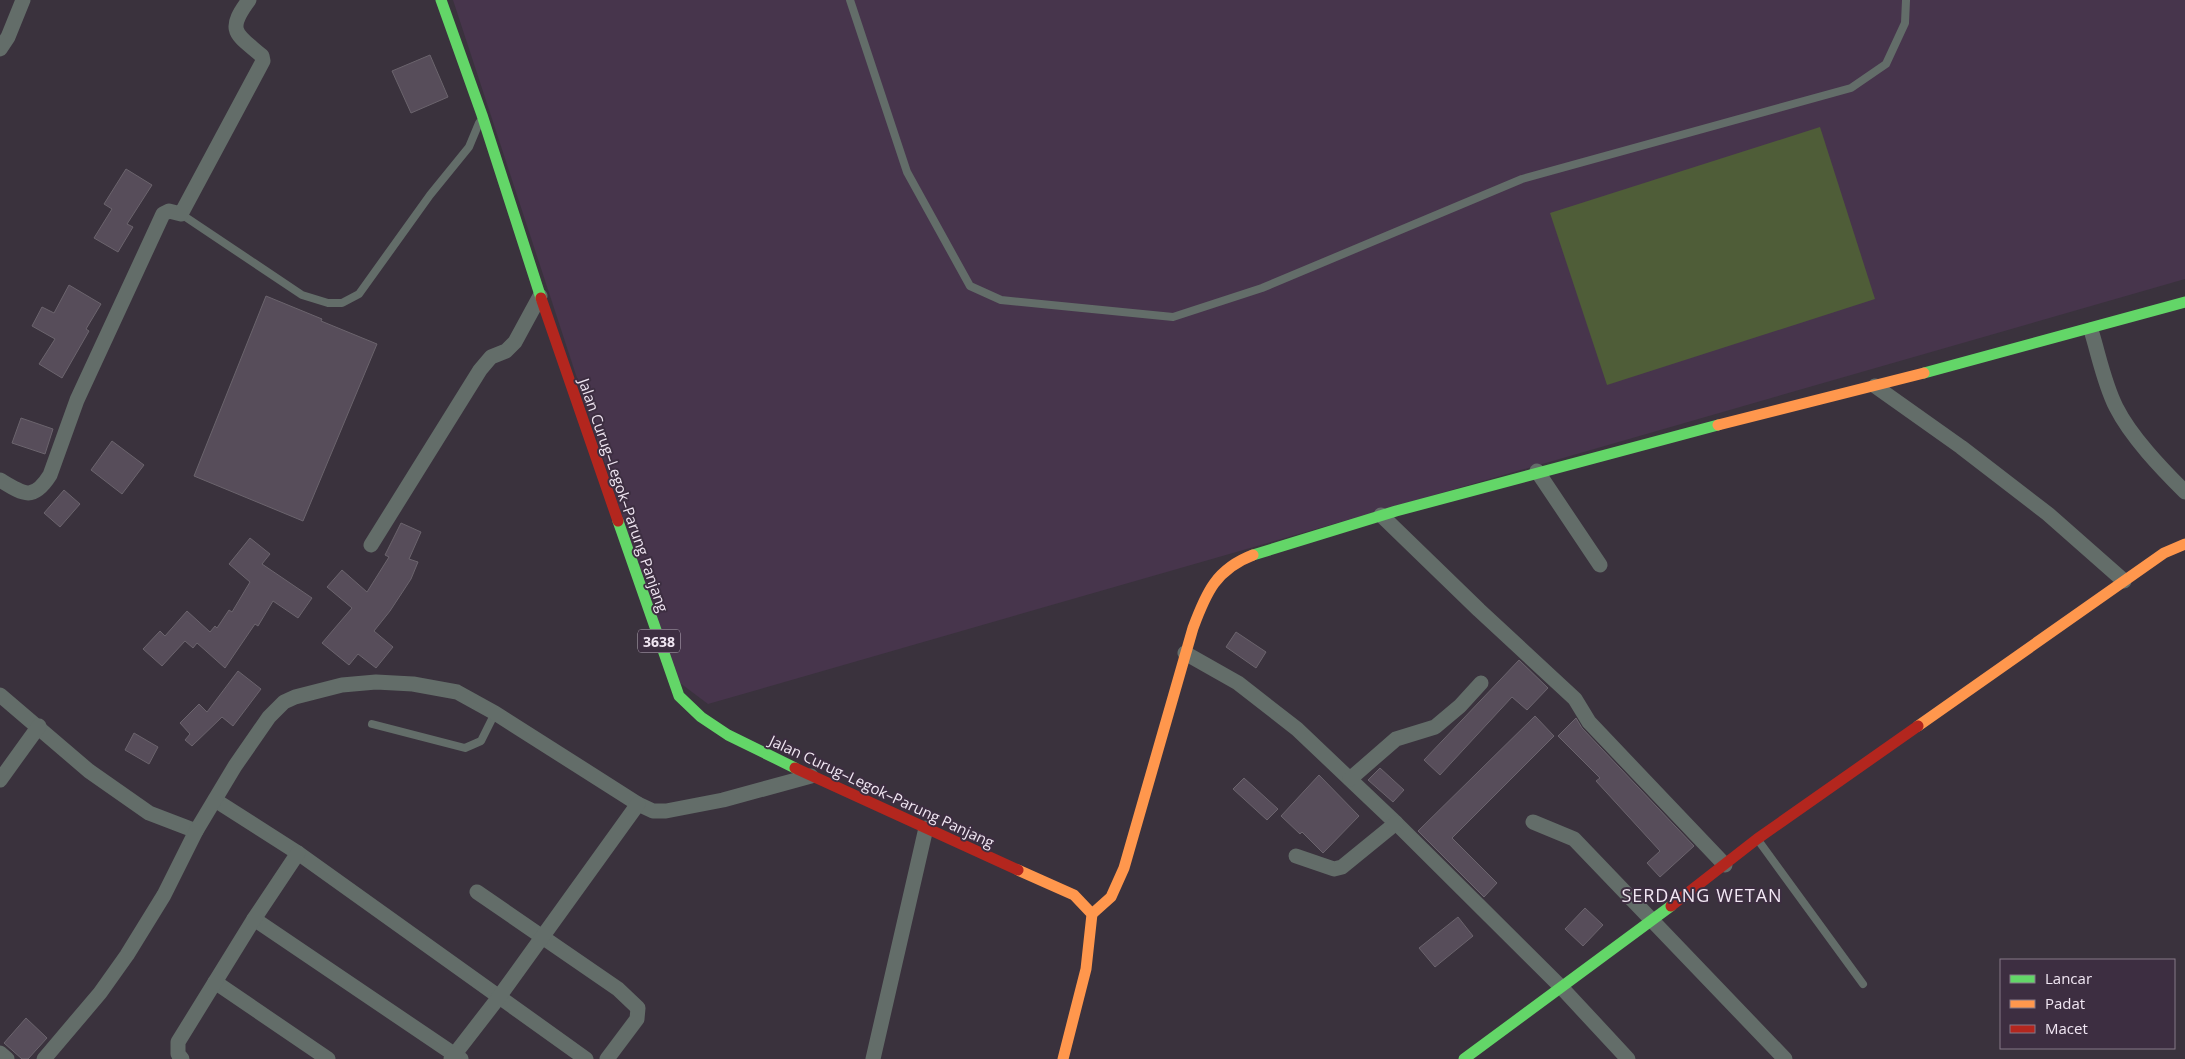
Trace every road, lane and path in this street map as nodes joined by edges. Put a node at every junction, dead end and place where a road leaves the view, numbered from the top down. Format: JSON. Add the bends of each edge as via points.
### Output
{"nodes":[{"id":1,"x":23,"y":0,"type":"edge"},
{"id":2,"x":250,"y":0,"type":"edge"},
{"id":3,"x":441,"y":0,"type":"edge"},
{"id":4,"x":850,"y":0,"type":"edge"},
{"id":5,"x":1906,"y":0,"type":"edge"},
{"id":6,"x":0,"y":49,"type":"edge"},
{"id":7,"x":482,"y":115,"type":"junction"},
{"id":8,"x":181,"y":214,"type":"junction"},
{"id":9,"x":540,"y":296,"type":"junction"},
{"id":10,"x":2185,"y":302,"type":"edge"},
{"id":11,"x":2091,"y":330,"type":"junction"},
{"id":12,"x":1875,"y":386,"type":"junction"},
{"id":13,"x":1537,"y":471,"type":"junction"},
{"id":14,"x":0,"y":480,"type":"edge"},
{"id":15,"x":2185,"y":492,"type":"edge"},
{"id":16,"x":1381,"y":515,"type":"junction"},
{"id":17,"x":2185,"y":544,"type":"edge"},
{"id":18,"x":371,"y":545,"type":"dead end"},
{"id":19,"x":1600,"y":565,"type":"dead end"},
{"id":20,"x":2124,"y":581,"type":"junction"},
{"id":21,"x":1185,"y":653,"type":"junction"},
{"id":22,"x":1481,"y":683,"type":"dead end"},
{"id":23,"x":0,"y":695,"type":"edge"},
{"id":24,"x":494,"y":713,"type":"junction"},
{"id":25,"x":372,"y":724,"type":"dead end"},
{"id":26,"x":39,"y":726,"type":"junction"},
{"id":27,"x":811,"y":776,"type":"junction"},
{"id":28,"x":1350,"y":779,"type":"junction"},
{"id":29,"x":0,"y":780,"type":"edge"},
{"id":30,"x":215,"y":800,"type":"junction"},
{"id":31,"x":638,"y":804,"type":"junction"},
{"id":32,"x":1532,"y":822,"type":"dead end"},
{"id":33,"x":1396,"y":823,"type":"junction"},
{"id":34,"x":926,"y":828,"type":"junction"},
{"id":35,"x":196,"y":832,"type":"junction"},
{"id":36,"x":1757,"y":838,"type":"junction"},
{"id":37,"x":298,"y":853,"type":"junction"},
{"id":38,"x":1296,"y":856,"type":"dead end"},
{"id":39,"x":1725,"y":865,"type":"junction"},
{"id":40,"x":477,"y":892,"type":"dead end"},
{"id":41,"x":1092,"y":914,"type":"junction"},
{"id":42,"x":254,"y":919,"type":"junction"},
{"id":43,"x":1653,"y":920,"type":"junction"},
{"id":44,"x":542,"y":935,"type":"junction"},
{"id":45,"x":214,"y":982,"type":"junction"},
{"id":46,"x":1863,"y":984,"type":"dead end"},
{"id":47,"x":1562,"y":988,"type":"junction"},
{"id":48,"x":499,"y":997,"type":"junction"},
{"id":49,"x":0,"y":1053,"type":"edge"},
{"id":50,"x":455,"y":1057,"type":"edge"},
{"id":51,"x":7,"y":1059,"type":"edge"},
{"id":52,"x":44,"y":1059,"type":"edge"},
{"id":53,"x":182,"y":1059,"type":"edge"},
{"id":54,"x":328,"y":1059,"type":"edge"},
{"id":55,"x":586,"y":1059,"type":"edge"},
{"id":56,"x":607,"y":1059,"type":"edge"},
{"id":57,"x":873,"y":1059,"type":"edge"},
{"id":58,"x":1063,"y":1059,"type":"edge"},
{"id":59,"x":1464,"y":1059,"type":"edge"},
{"id":60,"x":1628,"y":1059,"type":"edge"},
{"id":61,"x":1785,"y":1059,"type":"edge"}],
"edges":[{"from":1,"to":6,"type":"street"},
{"from":2,"to":8,"type":"street","via":[[240,12],[235,26],[238,36],[262,56],[263,61]]},
{"from":3,"to":7,"type":"main road","name":"Jalan Curug–Legok–Parung Panjang","number":"3638"},
{"from":4,"to":5,"type":"lane","via":[[908,172],[970,286],[1001,300],[1173,318],[1262,288],[1522,179],[1851,88],[1886,64],[1905,23]]},
{"from":7,"to":8,"type":"lane","via":[[469,147],[359,294],[342,303],[328,303],[302,295]]},
{"from":7,"to":9,"type":"main road","name":"Jalan Curug–Legok–Parung Panjang","number":"3638"},
{"from":8,"to":14,"type":"street","via":[[169,211],[163,214],[77,400],[43,486],[35,492],[21,493]]},
{"from":9,"to":18,"type":"street","via":[[515,342],[506,351],[491,357],[475,376]]},
{"from":9,"to":27,"type":"main road","name":"Jalan Curug–Legok–Parung Panjang","number":"3638","via":[[679,696],[701,717],[728,735]]},
{"from":10,"to":11,"type":"main road"},
{"from":11,"to":12,"type":"main road"},
{"from":11,"to":15,"type":"street","via":[[2118,410],[2149,452]]},
{"from":12,"to":13,"type":"main road"},
{"from":12,"to":20,"type":"street","via":[[2040,508]]},
{"from":13,"to":16,"type":"main road"},
{"from":13,"to":19,"type":"street"},
{"from":16,"to":21,"type":"main road","via":[[1250,557],[1227,568],[1212,585],[1202,604]]},
{"from":16,"to":39,"type":"street","via":[[1575,698],[1589,722]]},
{"from":17,"to":20,"type":"main road","via":[[2164,552]]},
{"from":20,"to":36,"type":"main road"},
{"from":21,"to":28,"type":"street","via":[[1238,683],[1297,729]]},
{"from":21,"to":41,"type":"main road","via":[[1124,868],[1111,897]]},
{"from":22,"to":28,"type":"street","via":[[1435,727],[1396,738]]},
{"from":23,"to":26,"type":"street"},
{"from":24,"to":25,"type":"lane","via":[[481,741],[465,748]]},
{"from":24,"to":30,"type":"street","via":[[457,692],[413,684],[376,682],[342,685],[295,697],[284,702],[269,717]]},
{"from":24,"to":31,"type":"street"},
{"from":26,"to":29,"type":"street"},
{"from":26,"to":35,"type":"street","via":[[89,771],[149,813]]},
{"from":27,"to":31,"type":"street","via":[[723,800],[666,811]]},
{"from":27,"to":34,"type":"main road","name":"Jalan Curug–Legok–Parung Panjang","number":"3638"},
{"from":28,"to":33,"type":"street"},
{"from":30,"to":35,"type":"street"},
{"from":30,"to":37,"type":"street"},
{"from":31,"to":44,"type":"street"},
{"from":32,"to":43,"type":"street","via":[[1574,839]]},
{"from":33,"to":38,"type":"street","via":[[1342,867],[1334,869]]},
{"from":33,"to":47,"type":"street"},
{"from":34,"to":41,"type":"main road","name":"Jalan Curug–Legok–Parung Panjang","number":"3638","via":[[1074,895]]},
{"from":34,"to":57,"type":"street"},
{"from":35,"to":52,"type":"street","via":[[164,895],[127,956],[100,994]]},
{"from":36,"to":39,"type":"main road"},
{"from":36,"to":46,"type":"lane"},
{"from":37,"to":42,"type":"street"},
{"from":37,"to":48,"type":"street"},
{"from":39,"to":43,"type":"main road"},
{"from":40,"to":44,"type":"street"},
{"from":41,"to":58,"type":"main road","via":[[1088,961]]},
{"from":42,"to":45,"type":"street"},
{"from":42,"to":50,"type":"street"},
{"from":43,"to":47,"type":"main road"},
{"from":43,"to":61,"type":"street"},
{"from":44,"to":48,"type":"street"},
{"from":44,"to":56,"type":"street","via":[[618,989],[638,1008],[638,1019]]},
{"from":45,"to":53,"type":"street","via":[[178,1042],[178,1054]]},
{"from":45,"to":54,"type":"street"},
{"from":47,"to":59,"type":"main road"},
{"from":47,"to":60,"type":"street"},
{"from":48,"to":50,"type":"street"},
{"from":48,"to":55,"type":"street"},
{"from":49,"to":51,"type":"street"}]}
